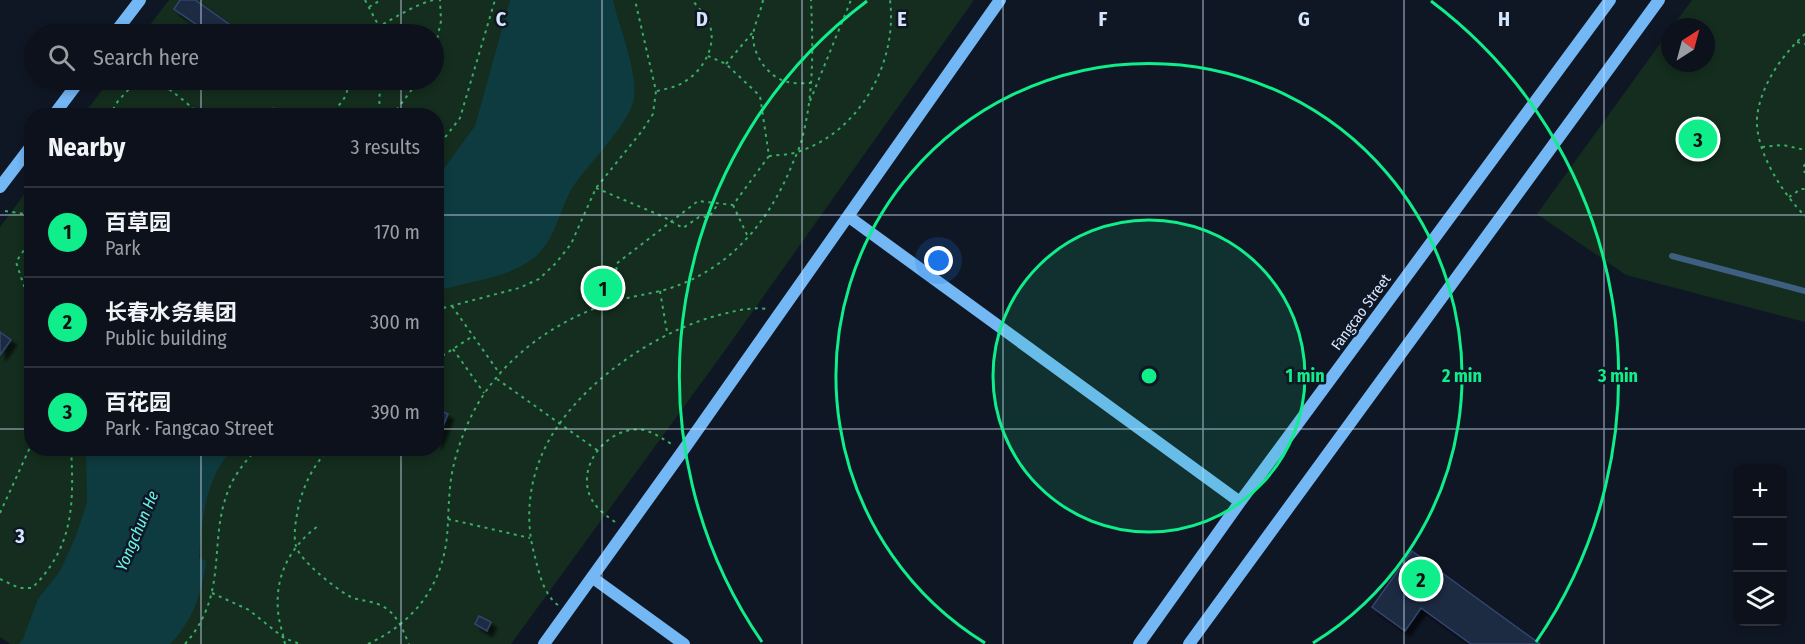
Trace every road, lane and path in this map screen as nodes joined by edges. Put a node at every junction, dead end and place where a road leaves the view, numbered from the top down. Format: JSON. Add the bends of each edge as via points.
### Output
{"nodes":[{"id":1,"x":140,"y":0,"type":"edge"},
{"id":2,"x":365,"y":0,"type":"edge"},
{"id":3,"x":381,"y":0,"type":"edge"},
{"id":4,"x":414,"y":0,"type":"edge"},
{"id":5,"x":433,"y":0,"type":"edge"},
{"id":6,"x":440,"y":0,"type":"edge"},
{"id":7,"x":495,"y":0,"type":"edge"},
{"id":8,"x":635,"y":0,"type":"edge"},
{"id":9,"x":692,"y":0,"type":"edge"},
{"id":10,"x":763,"y":0,"type":"edge"},
{"id":11,"x":811,"y":0,"type":"edge"},
{"id":12,"x":850,"y":0,"type":"edge"},
{"id":13,"x":890,"y":0,"type":"edge"},
{"id":14,"x":1000,"y":0,"type":"edge"},
{"id":15,"x":1610,"y":0,"type":"edge"},
{"id":16,"x":1659,"y":0,"type":"edge"},
{"id":17,"x":418,"y":4,"type":"junction"},
{"id":18,"x":369,"y":7,"type":"junction"},
{"id":19,"x":122,"y":24,"type":"edge"},
{"id":20,"x":378,"y":24,"type":"edge"},
{"id":21,"x":384,"y":24,"type":"edge"},
{"id":22,"x":440,"y":24,"type":"edge"},
{"id":23,"x":754,"y":31,"type":"junction"},
{"id":24,"x":1805,"y":34,"type":"edge"},
{"id":25,"x":1797,"y":42,"type":"junction"},
{"id":26,"x":1805,"y":44,"type":"edge"},
{"id":27,"x":708,"y":56,"type":"junction"},
{"id":28,"x":726,"y":64,"type":"junction"},
{"id":29,"x":811,"y":83,"type":"junction"},
{"id":30,"x":72,"y":90,"type":"edge"},
{"id":31,"x":128,"y":90,"type":"edge"},
{"id":32,"x":170,"y":90,"type":"edge"},
{"id":33,"x":349,"y":90,"type":"edge"},
{"id":34,"x":381,"y":90,"type":"edge"},
{"id":35,"x":411,"y":90,"type":"edge"},
{"id":36,"x":656,"y":91,"type":"junction"},
{"id":37,"x":808,"y":106,"type":"junction"},
{"id":38,"x":59,"y":108,"type":"edge"},
{"id":39,"x":114,"y":108,"type":"edge"},
{"id":40,"x":192,"y":108,"type":"edge"},
{"id":41,"x":336,"y":108,"type":"edge"},
{"id":42,"x":381,"y":108,"type":"edge"},
{"id":43,"x":397,"y":108,"type":"edge"},
{"id":44,"x":444,"y":139,"type":"edge"},
{"id":45,"x":1762,"y":147,"type":"junction"},
{"id":46,"x":1805,"y":150,"type":"edge"},
{"id":47,"x":797,"y":152,"type":"junction"},
{"id":48,"x":24,"y":156,"type":"edge"},
{"id":49,"x":770,"y":156,"type":"junction"},
{"id":50,"x":1805,"y":164,"type":"edge"},
{"id":51,"x":1805,"y":173,"type":"edge"},
{"id":52,"x":0,"y":187,"type":"edge"},
{"id":53,"x":596,"y":188,"type":"junction"},
{"id":54,"x":1805,"y":189,"type":"edge"},
{"id":55,"x":1789,"y":197,"type":"junction"},
{"id":56,"x":718,"y":204,"type":"junction"},
{"id":57,"x":733,"y":205,"type":"junction"},
{"id":58,"x":5,"y":211,"type":"dead end"},
{"id":59,"x":24,"y":213,"type":"edge"},
{"id":60,"x":1805,"y":216,"type":"edge"},
{"id":61,"x":849,"y":217,"type":"junction"},
{"id":62,"x":671,"y":222,"type":"junction"},
{"id":63,"x":748,"y":237,"type":"junction"},
{"id":64,"x":24,"y":250,"type":"edge"},
{"id":65,"x":1672,"y":256,"type":"dead end"},
{"id":66,"x":24,"y":286,"type":"edge"},
{"id":67,"x":660,"y":291,"type":"junction"},
{"id":68,"x":1805,"y":291,"type":"edge"},
{"id":69,"x":620,"y":300,"type":"junction"},
{"id":70,"x":452,"y":306,"type":"junction"},
{"id":71,"x":444,"y":308,"type":"edge"},
{"id":72,"x":782,"y":311,"type":"junction"},
{"id":73,"x":667,"y":334,"type":"junction"},
{"id":74,"x":473,"y":336,"type":"junction"},
{"id":75,"x":453,"y":349,"type":"junction"},
{"id":76,"x":444,"y":355,"type":"edge"},
{"id":77,"x":500,"y":374,"type":"junction"},
{"id":78,"x":496,"y":379,"type":"junction"},
{"id":79,"x":485,"y":394,"type":"junction"},
{"id":80,"x":560,"y":425,"type":"junction"},
{"id":81,"x":598,"y":450,"type":"junction"},
{"id":82,"x":682,"y":452,"type":"junction"},
{"id":83,"x":26,"y":456,"type":"edge"},
{"id":84,"x":71,"y":456,"type":"edge"},
{"id":85,"x":250,"y":456,"type":"edge"},
{"id":86,"x":322,"y":456,"type":"edge"},
{"id":87,"x":1240,"y":502,"type":"junction"},
{"id":88,"x":0,"y":513,"type":"edge"},
{"id":89,"x":448,"y":519,"type":"junction"},
{"id":90,"x":318,"y":526,"type":"dead end"},
{"id":91,"x":626,"y":530,"type":"junction"},
{"id":92,"x":530,"y":538,"type":"junction"},
{"id":93,"x":296,"y":546,"type":"junction"},
{"id":94,"x":593,"y":578,"type":"junction"},
{"id":95,"x":0,"y":579,"type":"edge"},
{"id":96,"x":212,"y":593,"type":"junction"},
{"id":97,"x":567,"y":612,"type":"junction"},
{"id":98,"x":401,"y":625,"type":"junction"},
{"id":99,"x":284,"y":638,"type":"junction"},
{"id":100,"x":185,"y":644,"type":"edge"},
{"id":101,"x":285,"y":644,"type":"edge"},
{"id":102,"x":300,"y":644,"type":"edge"},
{"id":103,"x":368,"y":644,"type":"edge"},
{"id":104,"x":409,"y":644,"type":"edge"},
{"id":105,"x":543,"y":644,"type":"edge"},
{"id":106,"x":684,"y":644,"type":"edge"},
{"id":107,"x":1139,"y":644,"type":"edge"},
{"id":108,"x":1189,"y":644,"type":"edge"}],
"edges":[{"from":1,"to":19,"type":"main road"},
{"from":2,"to":18,"type":"path"},
{"from":3,"to":18,"type":"path"},
{"from":4,"to":17,"type":"path"},
{"from":5,"to":17,"type":"path"},
{"from":6,"to":22,"type":"path"},
{"from":7,"to":44,"type":"path","via":[[460,118]]},
{"from":8,"to":36,"type":"path"},
{"from":9,"to":27,"type":"path","via":[[708,23],[712,39]]},
{"from":10,"to":23,"type":"path"},
{"from":11,"to":29,"type":"path"},
{"from":12,"to":37,"type":"path"},
{"from":13,"to":47,"type":"path","via":[[889,39],[880,73],[865,100],[825,139]]},
{"from":14,"to":61,"type":"main road"},
{"from":15,"to":87,"type":"main road","name":"Fangcao Street"},
{"from":16,"to":108,"type":"main road"},
{"from":17,"to":21,"type":"path"},
{"from":18,"to":20,"type":"path"},
{"from":23,"to":28,"type":"path"},
{"from":23,"to":29,"type":"path","via":[[754,45],[767,69],[788,82]]},
{"from":24,"to":25,"type":"path"},
{"from":25,"to":26,"type":"path"},
{"from":25,"to":45,"type":"path","via":[[1772,74],[1760,105],[1757,119]]},
{"from":27,"to":28,"type":"path"},
{"from":27,"to":36,"type":"path","via":[[684,82]]},
{"from":28,"to":49,"type":"path","via":[[760,96]]},
{"from":29,"to":37,"type":"path"},
{"from":30,"to":38,"type":"main road"},
{"from":31,"to":39,"type":"path"},
{"from":32,"to":40,"type":"path"},
{"from":33,"to":41,"type":"path"},
{"from":34,"to":42,"type":"path"},
{"from":35,"to":43,"type":"path"},
{"from":36,"to":53,"type":"path","via":[[653,114]]},
{"from":37,"to":47,"type":"path"},
{"from":45,"to":46,"type":"path","via":[[1783,145]]},
{"from":45,"to":55,"type":"path"},
{"from":47,"to":49,"type":"path"},
{"from":47,"to":63,"type":"path","via":[[765,219]]},
{"from":48,"to":52,"type":"main road"},
{"from":49,"to":57,"type":"path"},
{"from":50,"to":51,"type":"path"},
{"from":53,"to":62,"type":"path"},
{"from":53,"to":70,"type":"path","via":[[571,244],[539,279]]},
{"from":54,"to":55,"type":"path"},
{"from":55,"to":60,"type":"path"},
{"from":56,"to":57,"type":"path"},
{"from":56,"to":62,"type":"path","via":[[698,201]]},
{"from":56,"to":62,"type":"path","via":[[709,217],[699,217],[683,228]]},
{"from":57,"to":63,"type":"path"},
{"from":58,"to":59,"type":"path"},
{"from":61,"to":72,"type":"main road"},
{"from":61,"to":87,"type":"main road"},
{"from":62,"to":69,"type":"path","via":[[616,264]]},
{"from":63,"to":67,"type":"path","via":[[705,273]]},
{"from":64,"to":66,"type":"path","via":[[16,262]]},
{"from":65,"to":68,"type":"lane"},
{"from":67,"to":69,"type":"path"},
{"from":67,"to":73,"type":"path"},
{"from":69,"to":77,"type":"path","via":[[578,314],[538,339]]},
{"from":70,"to":71,"type":"path"},
{"from":70,"to":74,"type":"path"},
{"from":72,"to":73,"type":"path","via":[[751,307],[701,319]]},
{"from":72,"to":82,"type":"main road"},
{"from":73,"to":80,"type":"path","via":[[597,382]]},
{"from":74,"to":75,"type":"path"},
{"from":74,"to":77,"type":"path"},
{"from":75,"to":76,"type":"path"},
{"from":75,"to":79,"type":"path"},
{"from":77,"to":78,"type":"path"},
{"from":78,"to":79,"type":"path"},
{"from":78,"to":80,"type":"path"},
{"from":79,"to":89,"type":"path","via":[[453,468]]},
{"from":80,"to":81,"type":"path"},
{"from":80,"to":92,"type":"path","via":[[544,450],[534,478],[529,507]]},
{"from":81,"to":82,"type":"path","via":[[614,435],[642,430],[657,434]]},
{"from":81,"to":91,"type":"path","via":[[586,483],[591,498],[598,510]]},
{"from":82,"to":91,"type":"main road"},
{"from":83,"to":88,"type":"path"},
{"from":84,"to":95,"type":"path","via":[[70,526],[60,551],[32,588],[19,588]]},
{"from":85,"to":96,"type":"path","via":[[232,482],[222,513]]},
{"from":86,"to":93,"type":"path","via":[[302,493]]},
{"from":87,"to":107,"type":"main road","name":"Fangcao Street"},
{"from":89,"to":92,"type":"path"},
{"from":89,"to":98,"type":"path","via":[[442,566],[429,591]]},
{"from":90,"to":93,"type":"path"},
{"from":91,"to":94,"type":"main road"},
{"from":92,"to":97,"type":"path","via":[[550,600]]},
{"from":93,"to":98,"type":"path","via":[[312,568],[332,584],[351,597],[379,604]]},
{"from":93,"to":99,"type":"path","via":[[288,558],[278,593]]},
{"from":94,"to":97,"type":"main road"},
{"from":94,"to":106,"type":"main road"},
{"from":96,"to":99,"type":"path","via":[[249,610]]},
{"from":96,"to":100,"type":"path","via":[[197,631]]},
{"from":97,"to":105,"type":"main road"},
{"from":98,"to":103,"type":"path"},
{"from":98,"to":104,"type":"path"},
{"from":99,"to":101,"type":"path"},
{"from":99,"to":102,"type":"path"}]}
